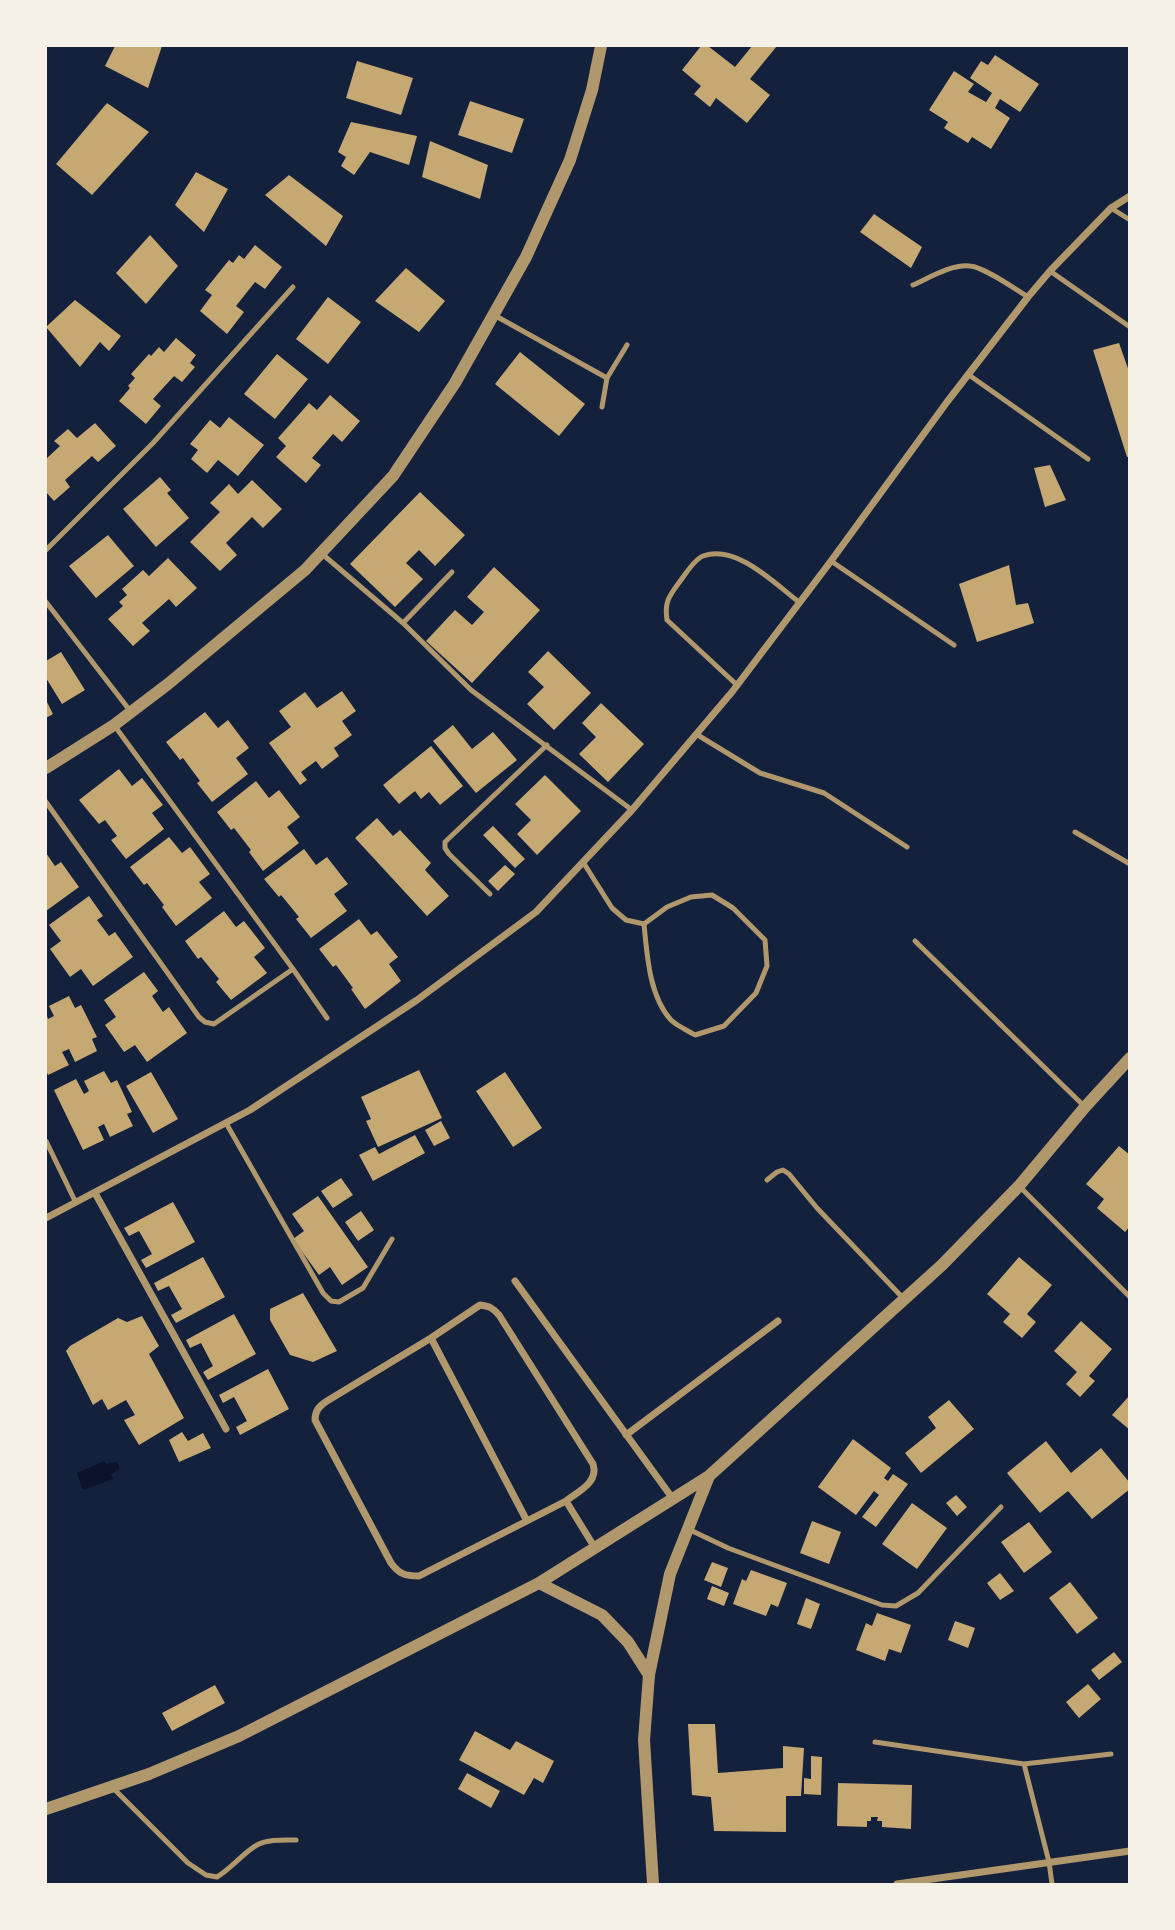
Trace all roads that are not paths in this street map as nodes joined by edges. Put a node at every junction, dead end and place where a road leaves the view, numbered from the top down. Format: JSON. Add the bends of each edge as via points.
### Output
{"nodes":[{"id":1,"x":601,"y":46,"type":"edge"},
{"id":2,"x":1129,"y":196,"type":"edge"},
{"id":3,"x":1111,"y":208,"type":"junction"},
{"id":4,"x":1129,"y":220,"type":"edge"},
{"id":5,"x":1050,"y":271,"type":"junction"},
{"id":6,"x":913,"y":285,"type":"dead end"},
{"id":7,"x":293,"y":286,"type":"dead end"},
{"id":8,"x":1028,"y":297,"type":"junction"},
{"id":9,"x":494,"y":315,"type":"junction"},
{"id":10,"x":1129,"y":327,"type":"edge"},
{"id":11,"x":627,"y":345,"type":"dead end"},
{"id":12,"x":969,"y":375,"type":"junction"},
{"id":13,"x":607,"y":378,"type":"junction"},
{"id":14,"x":602,"y":407,"type":"dead end"},
{"id":15,"x":1088,"y":458,"type":"dead end"},
{"id":16,"x":46,"y":550,"type":"edge"},
{"id":17,"x":321,"y":553,"type":"junction"},
{"id":18,"x":831,"y":561,"type":"junction"},
{"id":19,"x":452,"y":572,"type":"dead end"},
{"id":20,"x":46,"y":602,"type":"edge"},
{"id":21,"x":799,"y":603,"type":"junction"},
{"id":22,"x":403,"y":623,"type":"junction"},
{"id":23,"x":954,"y":645,"type":"dead end"},
{"id":24,"x":737,"y":685,"type":"junction"},
{"id":25,"x":131,"y":712,"type":"junction"},
{"id":26,"x":114,"y":725,"type":"junction"},
{"id":27,"x":696,"y":734,"type":"junction"},
{"id":28,"x":547,"y":745,"type":"junction"},
{"id":29,"x":46,"y":768,"type":"edge"},
{"id":30,"x":46,"y":802,"type":"edge"},
{"id":31,"x":632,"y":810,"type":"junction"},
{"id":32,"x":1075,"y":832,"type":"dead end"},
{"id":33,"x":907,"y":847,"type":"dead end"},
{"id":34,"x":583,"y":862,"type":"junction"},
{"id":35,"x":1129,"y":864,"type":"edge"},
{"id":36,"x":490,"y":894,"type":"dead end"},
{"id":37,"x":643,"y":924,"type":"junction"},
{"id":38,"x":915,"y":942,"type":"dead end"},
{"id":39,"x":293,"y":969,"type":"junction"},
{"id":40,"x":327,"y":1018,"type":"dead end"},
{"id":41,"x":1129,"y":1058,"type":"edge"},
{"id":42,"x":1085,"y":1107,"type":"junction"},
{"id":43,"x":226,"y":1123,"type":"junction"},
{"id":44,"x":46,"y":1141,"type":"edge"},
{"id":45,"x":767,"y":1180,"type":"dead end"},
{"id":46,"x":1019,"y":1186,"type":"junction"},
{"id":47,"x":95,"y":1193,"type":"junction"},
{"id":48,"x":76,"y":1203,"type":"junction"},
{"id":49,"x":46,"y":1218,"type":"edge"},
{"id":50,"x":392,"y":1239,"type":"dead end"},
{"id":51,"x":515,"y":1281,"type":"dead end"},
{"id":52,"x":1129,"y":1297,"type":"edge"},
{"id":53,"x":905,"y":1300,"type":"junction"},
{"id":54,"x":778,"y":1321,"type":"dead end"},
{"id":55,"x":432,"y":1338,"type":"junction"},
{"id":56,"x":226,"y":1429,"type":"dead end"},
{"id":57,"x":626,"y":1435,"type":"junction"},
{"id":58,"x":709,"y":1476,"type":"junction"},
{"id":59,"x":673,"y":1499,"type":"junction"},
{"id":60,"x":566,"y":1501,"type":"junction"},
{"id":61,"x":1001,"y":1507,"type":"dead end"},
{"id":62,"x":527,"y":1521,"type":"junction"},
{"id":63,"x":688,"y":1529,"type":"junction"},
{"id":64,"x":595,"y":1548,"type":"junction"},
{"id":65,"x":539,"y":1583,"type":"junction"},
{"id":66,"x":649,"y":1675,"type":"junction"},
{"id":67,"x":875,"y":1742,"type":"dead end"},
{"id":68,"x":1111,"y":1754,"type":"dead end"},
{"id":69,"x":1024,"y":1764,"type":"junction"},
{"id":70,"x":112,"y":1787,"type":"junction"},
{"id":71,"x":46,"y":1809,"type":"edge"},
{"id":72,"x":296,"y":1840,"type":"dead end"},
{"id":73,"x":1129,"y":1851,"type":"edge"},
{"id":74,"x":1049,"y":1862,"type":"junction"},
{"id":75,"x":653,"y":1885,"type":"edge"},
{"id":76,"x":897,"y":1885,"type":"edge"},
{"id":77,"x":1052,"y":1885,"type":"edge"}],
"edges":[{"from":1,"to":9,"type":"street","via":[[570,160]]},
{"from":2,"to":3,"type":"street"},
{"from":3,"to":4,"type":"lane"},
{"from":3,"to":5,"type":"street"},
{"from":5,"to":8,"type":"street"},
{"from":5,"to":10,"type":"lane"},
{"from":6,"to":8,"type":"lane","via":[[953,268],[971,266]]},
{"from":7,"to":16,"type":"lane","via":[[153,443]]},
{"from":8,"to":12,"type":"street"},
{"from":9,"to":13,"type":"lane"},
{"from":9,"to":17,"type":"street","via":[[393,476]]},
{"from":11,"to":13,"type":"lane"},
{"from":12,"to":15,"type":"lane"},
{"from":12,"to":18,"type":"street"},
{"from":13,"to":14,"type":"lane"},
{"from":17,"to":22,"type":"lane"},
{"from":17,"to":25,"type":"street"},
{"from":18,"to":21,"type":"street"},
{"from":18,"to":23,"type":"lane"},
{"from":19,"to":22,"type":"lane"},
{"from":20,"to":25,"type":"lane"},
{"from":21,"to":24,"type":"street"},
{"from":21,"to":24,"type":"lane","via":[[744,560],[702,556],[687,571],[665,607],[667,620]]},
{"from":22,"to":28,"type":"lane","via":[[471,690]]},
{"from":24,"to":27,"type":"street"},
{"from":25,"to":26,"type":"street"},
{"from":26,"to":29,"type":"street"},
{"from":26,"to":39,"type":"lane"},
{"from":27,"to":31,"type":"street"},
{"from":27,"to":33,"type":"lane","via":[[760,774],[824,793]]},
{"from":28,"to":31,"type":"lane"},
{"from":28,"to":36,"type":"lane","via":[[445,842],[449,854]]},
{"from":30,"to":39,"type":"lane","via":[[205,1022],[214,1024]]},
{"from":31,"to":34,"type":"street"},
{"from":32,"to":35,"type":"lane"},
{"from":34,"to":37,"type":"lane","via":[[612,908],[626,920]]},
{"from":34,"to":43,"type":"street","via":[[536,912],[428,992]]},
{"from":37,"to":37,"type":"lane","via":[[667,907],[712,895],[733,908],[765,940],[767,966],[756,993],[724,1026],[695,1035],[672,1021],[660,1003],[649,970]]},
{"from":38,"to":42,"type":"lane"},
{"from":39,"to":40,"type":"lane"},
{"from":41,"to":42,"type":"street"},
{"from":42,"to":46,"type":"street"},
{"from":43,"to":47,"type":"street"},
{"from":43,"to":50,"type":"lane","via":[[331,1301],[340,1302],[363,1288]]},
{"from":44,"to":48,"type":"lane"},
{"from":45,"to":53,"type":"lane","via":[[783,1170],[789,1174]]},
{"from":46,"to":52,"type":"lane"},
{"from":46,"to":53,"type":"street"},
{"from":47,"to":48,"type":"street"},
{"from":47,"to":56,"type":"street"},
{"from":48,"to":49,"type":"street"},
{"from":51,"to":57,"type":"street"},
{"from":53,"to":58,"type":"street"},
{"from":54,"to":57,"type":"street"},
{"from":55,"to":60,"type":"street","via":[[480,1306],[494,1309],[596,1471],[594,1478]]},
{"from":55,"to":62,"type":"street"},
{"from":55,"to":62,"type":"street","via":[[320,1406],[314,1420],[399,1573],[419,1576]]},
{"from":57,"to":59,"type":"street"},
{"from":58,"to":59,"type":"street"},
{"from":58,"to":63,"type":"street"},
{"from":59,"to":64,"type":"street"},
{"from":60,"to":62,"type":"street"},
{"from":60,"to":64,"type":"street"},
{"from":61,"to":63,"type":"lane","via":[[918,1593],[896,1605],[881,1605]]},
{"from":63,"to":66,"type":"street","via":[[670,1574]]},
{"from":64,"to":65,"type":"street"},
{"from":65,"to":66,"type":"street","via":[[601,1615],[628,1642]]},
{"from":65,"to":70,"type":"street","via":[[239,1736]]},
{"from":66,"to":75,"type":"street","via":[[644,1740]]},
{"from":67,"to":69,"type":"lane"},
{"from":68,"to":69,"type":"lane"},
{"from":69,"to":74,"type":"lane"},
{"from":70,"to":71,"type":"street"},
{"from":70,"to":72,"type":"lane","via":[[188,1863],[206,1875],[217,1877],[256,1845]]},
{"from":73,"to":74,"type":"street"},
{"from":74,"to":76,"type":"street"},
{"from":74,"to":77,"type":"lane"}]}
